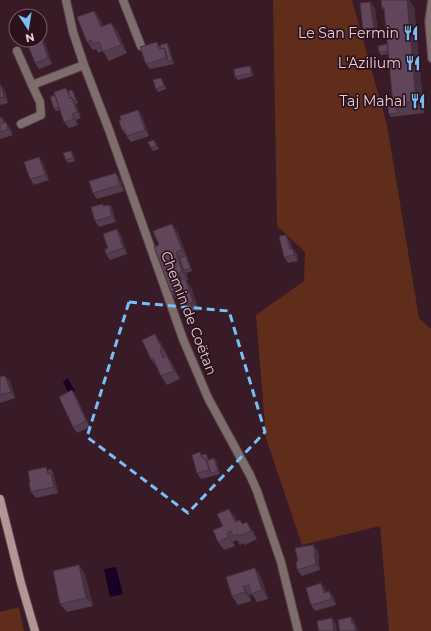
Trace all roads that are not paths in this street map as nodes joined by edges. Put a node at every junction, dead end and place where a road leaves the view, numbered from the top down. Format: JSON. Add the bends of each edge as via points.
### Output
{"nodes":[{"id":1,"x":66,"y":0,"type":"edge"},
{"id":2,"x":123,"y":0,"type":"edge"},
{"id":3,"x":431,"y":0,"type":"edge"},
{"id":4,"x":140,"y":46,"type":"edge"},
{"id":5,"x":18,"y":51,"type":"dead end"},
{"id":6,"x":431,"y":59,"type":"edge"},
{"id":7,"x":84,"y":65,"type":"junction"},
{"id":8,"x":32,"y":85,"type":"junction"},
{"id":9,"x":21,"y":124,"type":"dead end"},
{"id":10,"x":0,"y":500,"type":"edge"},
{"id":11,"x":35,"y":631,"type":"edge"},
{"id":12,"x":298,"y":631,"type":"edge"}],
"edges":[{"from":1,"to":7,"type":"street","name":"Chemin de Coëtan"},
{"from":2,"to":4,"type":"street"},
{"from":3,"to":6,"type":"lane","via":[[428,21]]},
{"from":5,"to":8,"type":"street"},
{"from":7,"to":8,"type":"street"},
{"from":7,"to":12,"type":"street","name":"Chemin de Coëtan","via":[[183,339],[208,398],[257,491],[281,562]]},
{"from":8,"to":9,"type":"street","via":[[40,102],[41,115]]},
{"from":10,"to":11,"type":"street"}]}
